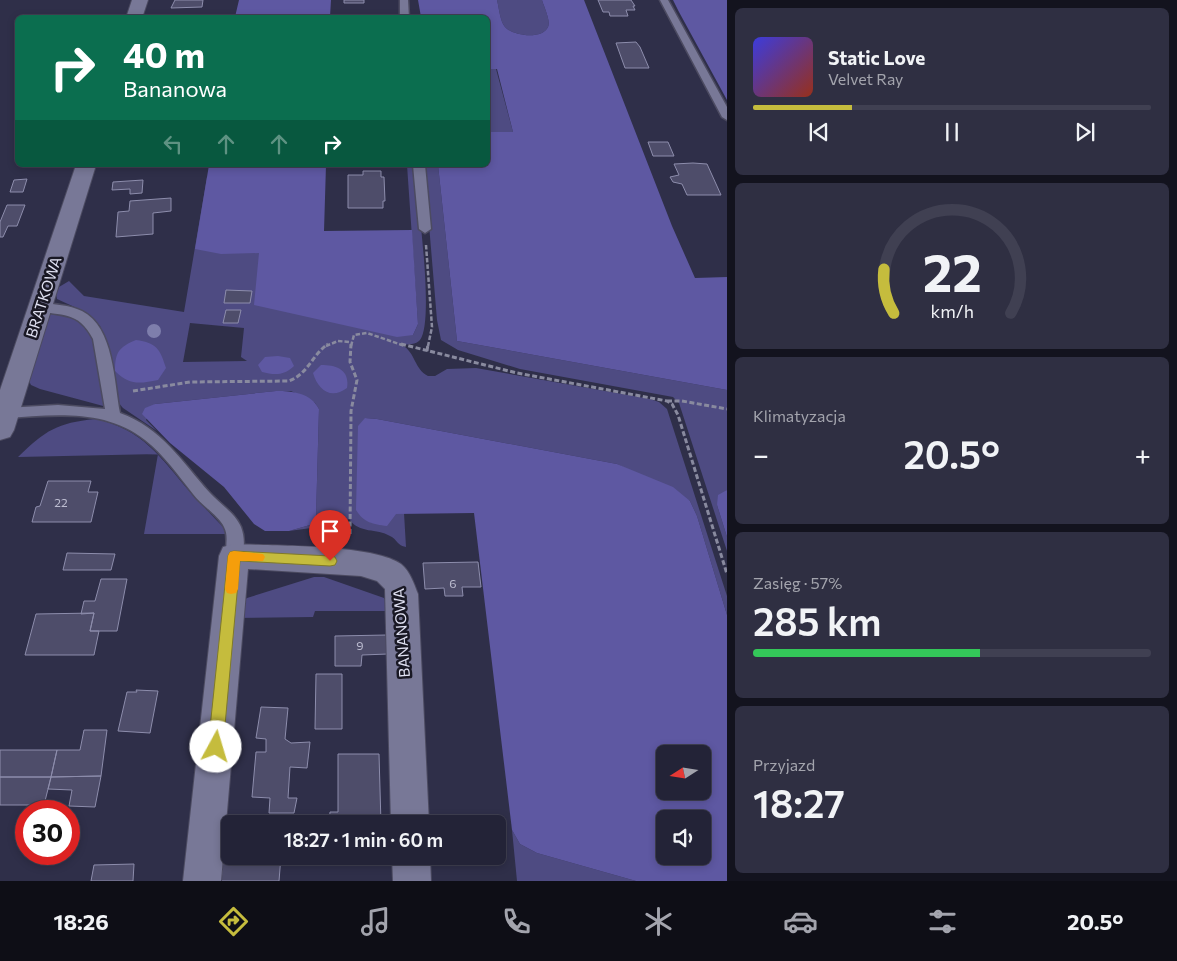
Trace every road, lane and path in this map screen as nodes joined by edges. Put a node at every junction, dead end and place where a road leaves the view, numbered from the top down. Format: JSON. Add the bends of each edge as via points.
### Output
{"nodes":[{"id":1,"x":140,"y":0,"type":"edge"},
{"id":2,"x":404,"y":0,"type":"edge"},
{"id":3,"x":664,"y":0,"type":"edge"},
{"id":4,"x":135,"y":15,"type":"edge"},
{"id":5,"x":405,"y":15,"type":"edge"},
{"id":6,"x":727,"y":117,"type":"edge"},
{"id":7,"x":85,"y":167,"type":"edge"},
{"id":8,"x":419,"y":167,"type":"edge"},
{"id":9,"x":425,"y":229,"type":"joint"},
{"id":10,"x":40,"y":306,"type":"junction"},
{"id":11,"x":350,"y":342,"type":"junction"},
{"id":12,"x":427,"y":351,"type":"junction"},
{"id":13,"x":110,"y":397,"type":"junction"},
{"id":14,"x":667,"y":401,"type":"junction"},
{"id":15,"x":727,"y":409,"type":"edge"},
{"id":16,"x":113,"y":416,"type":"junction"},
{"id":17,"x":3,"y":421,"type":"edge"},
{"id":18,"x":234,"y":556,"type":"junction"},
{"id":19,"x":350,"y":562,"type":"junction"},
{"id":20,"x":727,"y":574,"type":"edge"},
{"id":21,"x":410,"y":815,"type":"edge"},
{"id":22,"x":411,"y":865,"type":"edge"},
{"id":23,"x":202,"y":881,"type":"edge"},
{"id":24,"x":412,"y":881,"type":"edge"}],
"edges":[{"from":1,"to":4,"type":"street"},
{"from":2,"to":5,"type":"lane"},
{"from":3,"to":6,"type":"lane"},
{"from":7,"to":10,"type":"street","name":"BRATKOWA"},
{"from":8,"to":9,"type":"lane"},
{"from":9,"to":12,"type":"path","via":[[432,328]]},
{"from":10,"to":13,"type":"lane","via":[[65,310],[89,320],[100,339]]},
{"from":10,"to":17,"type":"street","name":"BRATKOWA"},
{"from":11,"to":12,"type":"path","via":[[354,335],[364,332]]},
{"from":11,"to":13,"type":"path","via":[[327,344],[293,380],[159,385]]},
{"from":11,"to":19,"type":"path","via":[[350,362],[357,380],[351,411]]},
{"from":12,"to":14,"type":"path","via":[[517,373]]},
{"from":13,"to":16,"type":"lane"},
{"from":14,"to":15,"type":"path"},
{"from":14,"to":20,"type":"path","via":[[678,415]]},
{"from":16,"to":17,"type":"lane","via":[[70,410]]},
{"from":16,"to":18,"type":"lane","via":[[143,431],[235,528]]},
{"from":18,"to":19,"type":"street","name":"BANANOWA"},
{"from":18,"to":23,"type":"street"},
{"from":19,"to":21,"type":"street","name":"BANANOWA","via":[[376,566],[392,573],[402,594]]},
{"from":22,"to":24,"type":"street"}]}
